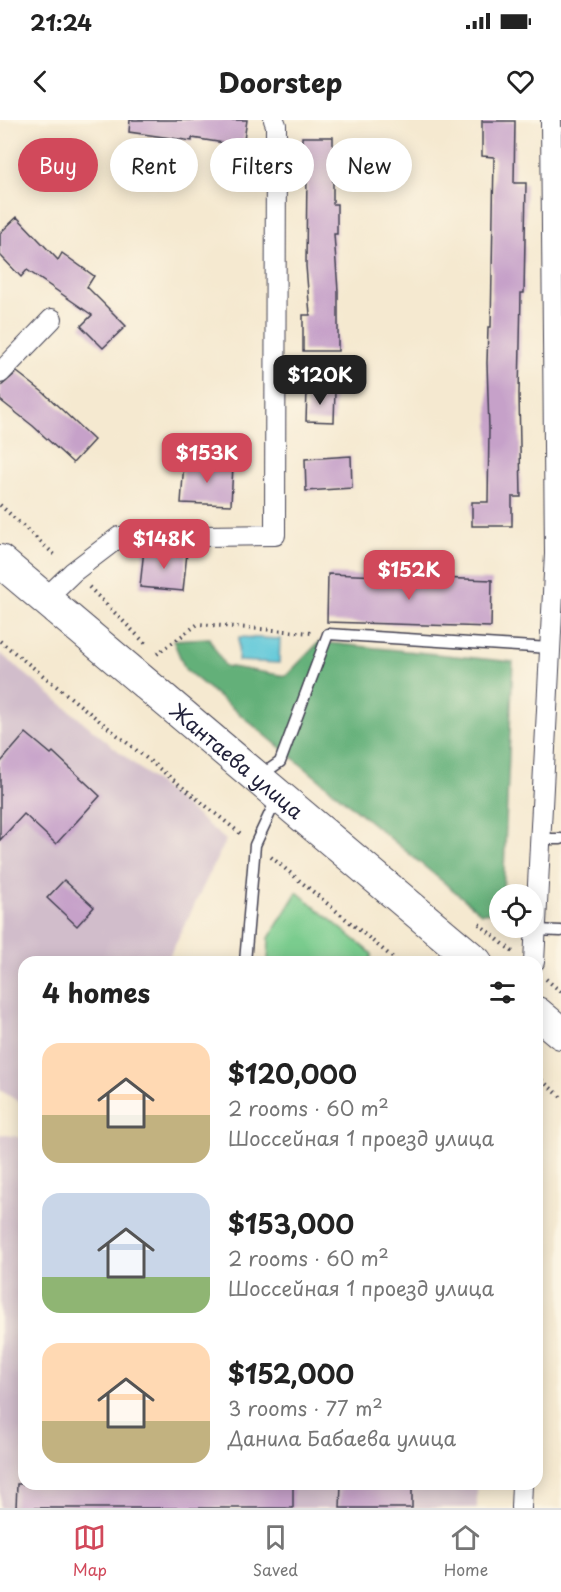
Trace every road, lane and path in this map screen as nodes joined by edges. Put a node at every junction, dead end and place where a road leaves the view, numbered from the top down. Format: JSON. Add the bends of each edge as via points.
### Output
{"nodes":[{"id":1,"x":274,"y":120,"type":"edge"},
{"id":2,"x":551,"y":120,"type":"edge"},
{"id":3,"x":52,"y":319,"type":"dead end"},
{"id":4,"x":0,"y":373,"type":"edge"},
{"id":5,"x":0,"y":506,"type":"edge"},
{"id":6,"x":558,"y":555,"type":"edge"},
{"id":7,"x":0,"y":561,"type":"edge"},
{"id":8,"x":73,"y":572,"type":"junction"},
{"id":9,"x":45,"y":599,"type":"junction"},
{"id":10,"x":328,"y":634,"type":"junction"},
{"id":11,"x":0,"y":641,"type":"edge"},
{"id":12,"x":550,"y":648,"type":"junction"},
{"id":13,"x":157,"y":654,"type":"junction"},
{"id":14,"x":165,"y":662,"type":"dead end"},
{"id":15,"x":268,"y":786,"type":"junction"},
{"id":16,"x":540,"y":839,"type":"junction"},
{"id":17,"x":561,"y":839,"type":"edge"},
{"id":18,"x":255,"y":845,"type":"junction"},
{"id":19,"x":538,"y":884,"type":"edge"},
{"id":20,"x":543,"y":930,"type":"edge"},
{"id":21,"x":561,"y":931,"type":"edge"},
{"id":22,"x":535,"y":938,"type":"edge"},
{"id":23,"x":246,"y":956,"type":"edge"},
{"id":24,"x":391,"y":956,"type":"edge"},
{"id":25,"x":469,"y":956,"type":"edge"},
{"id":26,"x":534,"y":956,"type":"edge"},
{"id":27,"x":543,"y":1018,"type":"edge"},
{"id":28,"x":561,"y":1033,"type":"edge"},
{"id":29,"x":543,"y":1081,"type":"edge"},
{"id":30,"x":561,"y":1097,"type":"edge"},
{"id":31,"x":522,"y":1490,"type":"edge"},
{"id":32,"x":521,"y":1508,"type":"edge"}],
"edges":[{"from":1,"to":8,"type":"street","via":[[275,535],[119,537]]},
{"from":2,"to":6,"type":"street"},
{"from":3,"to":4,"type":"street"},
{"from":5,"to":8,"type":"path"},
{"from":6,"to":12,"type":"street"},
{"from":7,"to":9,"type":"main road","name":"Жантаева улица"},
{"from":8,"to":9,"type":"street"},
{"from":8,"to":13,"type":"path"},
{"from":9,"to":15,"type":"main road","name":"Жантаева улица"},
{"from":10,"to":12,"type":"lane"},
{"from":10,"to":13,"type":"path","via":[[198,624]]},
{"from":10,"to":15,"type":"lane"},
{"from":11,"to":18,"type":"path"},
{"from":12,"to":16,"type":"street"},
{"from":13,"to":14,"type":"path"},
{"from":15,"to":18,"type":"lane"},
{"from":15,"to":25,"type":"main road","name":"Жантаева улица"},
{"from":16,"to":17,"type":"lane"},
{"from":16,"to":19,"type":"street"},
{"from":18,"to":23,"type":"lane"},
{"from":18,"to":24,"type":"path"},
{"from":20,"to":21,"type":"lane"},
{"from":22,"to":26,"type":"street"},
{"from":27,"to":28,"type":"main road"},
{"from":29,"to":30,"type":"path"},
{"from":31,"to":32,"type":"street"}]}
